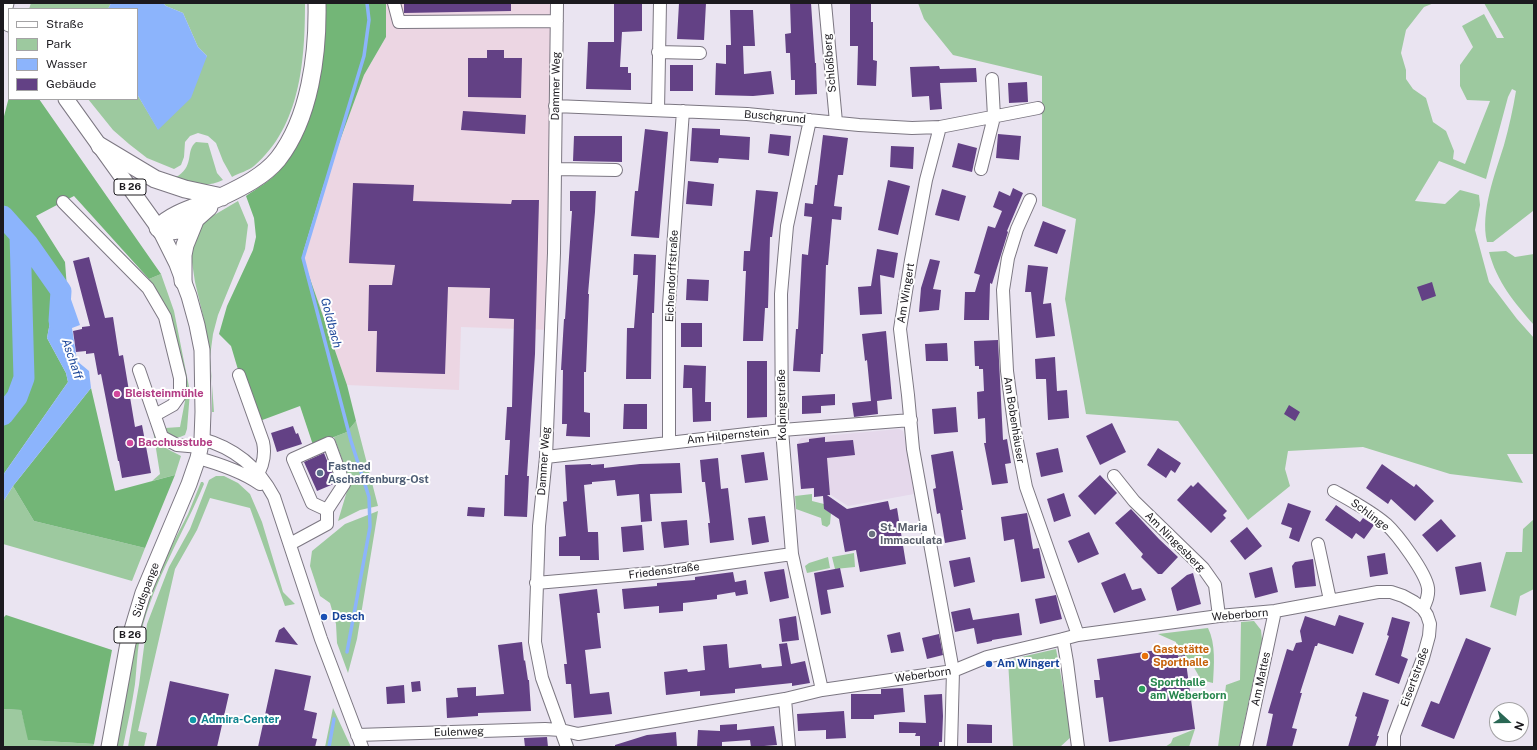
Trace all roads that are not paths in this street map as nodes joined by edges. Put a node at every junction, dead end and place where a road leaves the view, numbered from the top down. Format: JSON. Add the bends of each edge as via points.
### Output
{"nodes":[{"id":1,"x":5,"y":3,"type":"edge"},
{"id":2,"x":317,"y":3,"type":"edge"},
{"id":3,"x":394,"y":3,"type":"edge"},
{"id":4,"x":557,"y":3,"type":"edge"},
{"id":5,"x":660,"y":3,"type":"edge"},
{"id":6,"x":825,"y":3,"type":"edge"},
{"id":7,"x":3,"y":11,"type":"edge"},
{"id":8,"x":556,"y":21,"type":"junction"},
{"id":9,"x":658,"y":52,"type":"junction"},
{"id":10,"x":700,"y":53,"type":"dead end"},
{"id":11,"x":992,"y":79,"type":"dead end"},
{"id":12,"x":67,"y":100,"type":"edge"},
{"id":13,"x":555,"y":106,"type":"junction"},
{"id":14,"x":1038,"y":108,"type":"dead end"},
{"id":15,"x":658,"y":110,"type":"junction"},
{"id":16,"x":683,"y":111,"type":"junction"},
{"id":17,"x":994,"y":117,"type":"junction"},
{"id":18,"x":810,"y":120,"type":"junction"},
{"id":19,"x":836,"y":122,"type":"junction"},
{"id":20,"x":940,"y":127,"type":"junction"},
{"id":21,"x":100,"y":146,"type":"junction"},
{"id":22,"x":555,"y":169,"type":"junction"},
{"id":23,"x":981,"y":169,"type":"dead end"},
{"id":24,"x":616,"y":170,"type":"dead end"},
{"id":25,"x":222,"y":197,"type":"junction"},
{"id":26,"x":1030,"y":200,"type":"dead end"},
{"id":27,"x":63,"y":202,"type":"dead end"},
{"id":28,"x":196,"y":218,"type":"junction"},
{"id":29,"x":159,"y":229,"type":"junction"},
{"id":30,"x":183,"y":281,"type":"junction"},
{"id":31,"x":139,"y":370,"type":"dead end"},
{"id":32,"x":238,"y":375,"type":"dead end"},
{"id":33,"x":155,"y":414,"type":"junction"},
{"id":34,"x":910,"y":420,"type":"junction"},
{"id":35,"x":782,"y":430,"type":"junction"},
{"id":36,"x":669,"y":442,"type":"junction"},
{"id":37,"x":200,"y":448,"type":"junction"},
{"id":38,"x":546,"y":457,"type":"junction"},
{"id":39,"x":1114,"y":476,"type":"dead end"},
{"id":40,"x":257,"y":477,"type":"junction"},
{"id":41,"x":1334,"y":490,"type":"dead end"},
{"id":42,"x":327,"y":510,"type":"junction"},
{"id":43,"x":290,"y":544,"type":"junction"},
{"id":44,"x":1318,"y":544,"type":"dead end"},
{"id":45,"x":792,"y":554,"type":"junction"},
{"id":46,"x":536,"y":584,"type":"junction"},
{"id":47,"x":1330,"y":600,"type":"junction"},
{"id":48,"x":1423,"y":609,"type":"junction"},
{"id":49,"x":1275,"y":611,"type":"junction"},
{"id":50,"x":1219,"y":616,"type":"junction"},
{"id":51,"x":1078,"y":635,"type":"junction"},
{"id":52,"x":1063,"y":640,"type":"junction"},
{"id":53,"x":953,"y":671,"type":"junction"},
{"id":54,"x":822,"y":690,"type":"junction"},
{"id":55,"x":785,"y":699,"type":"junction"},
{"id":56,"x":561,"y":730,"type":"junction"},
{"id":57,"x":357,"y":735,"type":"junction"},
{"id":58,"x":109,"y":747,"type":"edge"},
{"id":59,"x":362,"y":747,"type":"edge"},
{"id":60,"x":567,"y":747,"type":"edge"},
{"id":61,"x":789,"y":747,"type":"edge"},
{"id":62,"x":951,"y":747,"type":"edge"},
{"id":63,"x":1077,"y":747,"type":"edge"},
{"id":64,"x":1246,"y":747,"type":"edge"},
{"id":65,"x":1394,"y":747,"type":"edge"}],
"edges":[{"from":1,"to":7,"type":"highway"},
{"from":2,"to":25,"type":"highway","via":[[314,61],[308,92],[289,142],[277,160],[260,175]]},
{"from":3,"to":8,"type":"street","via":[[399,22]]},
{"from":4,"to":8,"type":"street","name":"Dammer Weg"},
{"from":5,"to":9,"type":"street"},
{"from":6,"to":19,"type":"street","name":"Schloßberg"},
{"from":8,"to":13,"type":"street","name":"Dammer Weg"},
{"from":9,"to":10,"type":"street"},
{"from":9,"to":15,"type":"street"},
{"from":11,"to":17,"type":"street"},
{"from":12,"to":21,"type":"main road","number":"B 26"},
{"from":13,"to":15,"type":"street","name":"Buschgrund"},
{"from":13,"to":22,"type":"street","name":"Dammer Weg"},
{"from":14,"to":17,"type":"street","name":"Buschgrund"},
{"from":15,"to":16,"type":"street","name":"Buschgrund"},
{"from":16,"to":18,"type":"street","name":"Buschgrund"},
{"from":16,"to":36,"type":"street","name":"Eichendorffstraße","via":[[669,304]]},
{"from":17,"to":20,"type":"street","name":"Buschgrund"},
{"from":17,"to":23,"type":"street"},
{"from":18,"to":19,"type":"street","name":"Buschgrund"},
{"from":18,"to":35,"type":"street","name":"Kolpingstraße","via":[[787,226],[781,294]]},
{"from":19,"to":20,"type":"street","name":"Buschgrund","via":[[884,127]]},
{"from":20,"to":34,"type":"street","name":"Am Wingert","via":[[926,180],[900,329]]},
{"from":21,"to":25,"type":"highway","via":[[155,179]]},
{"from":21,"to":29,"type":"main road","number":"B 26"},
{"from":22,"to":24,"type":"street"},
{"from":22,"to":38,"type":"street","name":"Dammer Weg"},
{"from":25,"to":28,"type":"highway"},
{"from":25,"to":29,"type":"highway","via":[[174,216],[164,222]]},
{"from":26,"to":51,"type":"street","name":"Am Bobenhäuser","via":[[1008,258],[1003,290],[1007,371],[1014,431],[1026,487]]},
{"from":27,"to":33,"type":"street","via":[[148,288],[165,317],[180,378],[180,395],[174,405]]},
{"from":28,"to":29,"type":"highway","via":[[176,232]]},
{"from":28,"to":30,"type":"highway","via":[[183,255]]},
{"from":29,"to":30,"type":"main road","number":"B 26"},
{"from":30,"to":37,"type":"main road","number":"B 26","via":[[202,350],[204,412]]},
{"from":31,"to":33,"type":"street"},
{"from":32,"to":40,"type":"street","via":[[265,452]]},
{"from":33,"to":37,"type":"street","via":[[162,437],[177,445]]},
{"from":34,"to":35,"type":"street","name":"Am Hilpernstein"},
{"from":34,"to":53,"type":"street","name":"Am Wingert","via":[[914,457]]},
{"from":35,"to":36,"type":"street","name":"Am Hilpernstein"},
{"from":35,"to":45,"type":"street","name":"Kolpingstraße"},
{"from":36,"to":38,"type":"street","name":"Am Hilpernstein"},
{"from":37,"to":40,"type":"street","via":[[233,470]]},
{"from":37,"to":40,"type":"street","via":[[219,444],[244,460]]},
{"from":37,"to":58,"type":"main road","name":"Südspange","number":"B 26","via":[[189,484],[143,593],[128,643]]},
{"from":38,"to":46,"type":"street","name":"Dammer Weg"},
{"from":39,"to":50,"type":"street","name":"Am Ningesberg","via":[[1134,502],[1203,568],[1215,585]]},
{"from":40,"to":43,"type":"street","via":[[266,483],[274,497]]},
{"from":41,"to":48,"type":"street","name":"Schlinge","via":[[1386,525],[1417,562],[1428,586]]},
{"from":42,"to":42,"type":"street","via":[[344,484],[329,443],[293,459],[312,503]]},
{"from":42,"to":43,"type":"street","via":[[327,524]]},
{"from":43,"to":57,"type":"street","via":[[319,633]]},
{"from":44,"to":47,"type":"street"},
{"from":45,"to":46,"type":"street","name":"Friedenstraße","via":[[664,572]]},
{"from":45,"to":54,"type":"street","name":"Kolpingstraße"},
{"from":46,"to":56,"type":"street","name":"Dammer Weg","via":[[537,660]]},
{"from":47,"to":48,"type":"street","name":"Weberborn","via":[[1392,592]]},
{"from":47,"to":49,"type":"street","name":"Weberborn"},
{"from":48,"to":65,"type":"street","name":"Eisertstraße","via":[[1430,624],[1429,636],[1394,735]]},
{"from":49,"to":50,"type":"street","name":"Weberborn"},
{"from":49,"to":64,"type":"street","name":"Am Mattes"},
{"from":50,"to":51,"type":"street","name":"Weberborn"},
{"from":51,"to":52,"type":"street","name":"Weberborn"},
{"from":52,"to":53,"type":"street","name":"Weberborn","via":[[987,657]]},
{"from":52,"to":63,"type":"street"},
{"from":53,"to":54,"type":"street","name":"Weberborn"},
{"from":53,"to":62,"type":"street","name":"Am Wingert"},
{"from":54,"to":55,"type":"street","name":"Weberborn"},
{"from":55,"to":56,"type":"street","name":"Weberborn","via":[[578,734]]},
{"from":55,"to":61,"type":"street"},
{"from":56,"to":57,"type":"street","name":"Eulenweg","via":[[545,728]]},
{"from":56,"to":60,"type":"street","name":"Dammer Weg"},
{"from":57,"to":59,"type":"street"}]}
